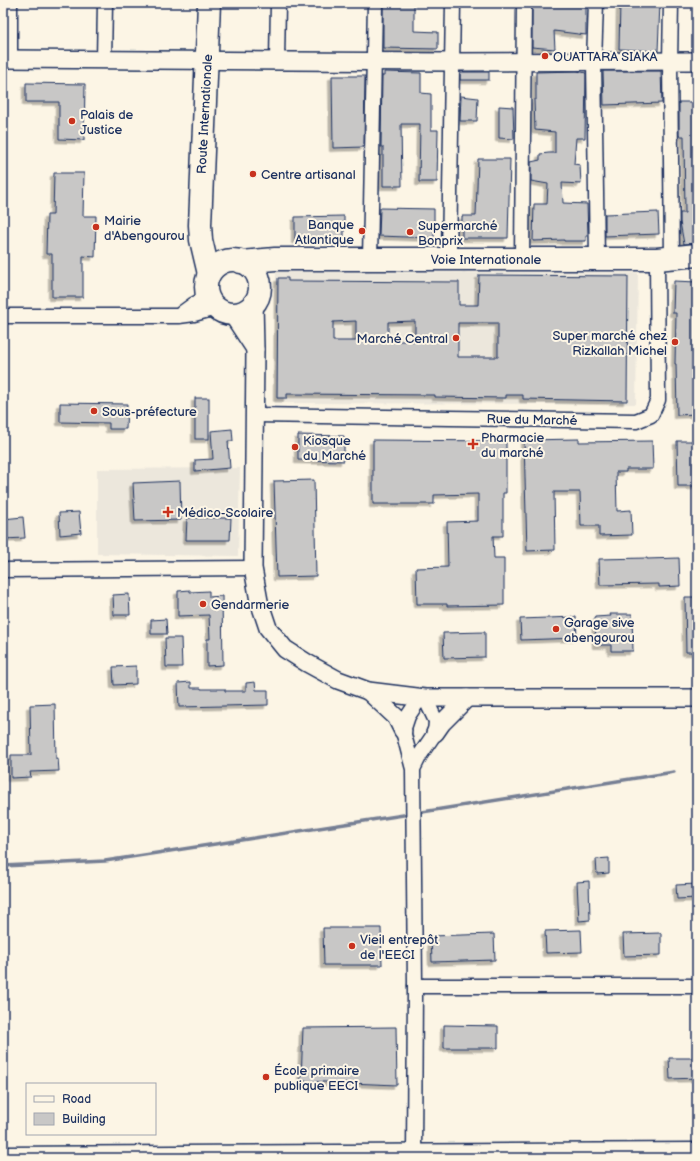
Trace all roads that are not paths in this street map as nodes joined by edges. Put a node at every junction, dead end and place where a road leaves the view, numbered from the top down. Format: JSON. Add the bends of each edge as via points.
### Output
{"nodes":[{"id":1,"x":10,"y":3,"type":"edge"},
{"id":2,"x":105,"y":3,"type":"edge"},
{"id":3,"x":209,"y":3,"type":"edge"},
{"id":4,"x":278,"y":3,"type":"edge"},
{"id":5,"x":375,"y":3,"type":"edge"},
{"id":6,"x":453,"y":3,"type":"edge"},
{"id":7,"x":524,"y":3,"type":"edge"},
{"id":8,"x":596,"y":3,"type":"edge"},
{"id":9,"x":671,"y":3,"type":"edge"},
{"id":10,"x":7,"y":59,"type":"edge"},
{"id":11,"x":104,"y":60,"type":"junction"},
{"id":12,"x":207,"y":60,"type":"junction"},
{"id":13,"x":277,"y":61,"type":"junction"},
{"id":14,"x":697,"y":61,"type":"edge"},
{"id":15,"x":374,"y":62,"type":"junction"},
{"id":16,"x":452,"y":62,"type":"junction"},
{"id":17,"x":524,"y":62,"type":"junction"},
{"id":18,"x":594,"y":62,"type":"junction"},
{"id":19,"x":670,"y":62,"type":"junction"},
{"id":20,"x":200,"y":225,"type":"junction"},
{"id":21,"x":697,"y":255,"type":"edge"},
{"id":22,"x":449,"y":258,"type":"junction"},
{"id":23,"x":597,"y":258,"type":"junction"},
{"id":24,"x":665,"y":258,"type":"junction"},
{"id":25,"x":370,"y":259,"type":"junction"},
{"id":26,"x":522,"y":259,"type":"junction"},
{"id":27,"x":242,"y":265,"type":"junction"},
{"id":28,"x":209,"y":274,"type":"junction"},
{"id":29,"x":254,"y":303,"type":"junction"},
{"id":30,"x":218,"y":306,"type":"junction"},
{"id":31,"x":3,"y":316,"type":"edge"},
{"id":32,"x":255,"y":349,"type":"junction"},
{"id":33,"x":255,"y":415,"type":"junction"},
{"id":34,"x":252,"y":568,"type":"junction"},
{"id":35,"x":3,"y":570,"type":"edge"},
{"id":36,"x":368,"y":691,"type":"junction"},
{"id":37,"x":426,"y":698,"type":"junction"},
{"id":38,"x":468,"y":698,"type":"junction"},
{"id":39,"x":697,"y":698,"type":"edge"},
{"id":40,"x":403,"y":731,"type":"junction"},
{"id":41,"x":435,"y":733,"type":"junction"},
{"id":42,"x":413,"y":768,"type":"junction"},
{"id":43,"x":415,"y":986,"type":"junction"},
{"id":44,"x":697,"y":986,"type":"edge"},
{"id":45,"x":697,"y":1150,"type":"edge"},
{"id":46,"x":3,"y":1154,"type":"edge"},
{"id":47,"x":414,"y":1154,"type":"edge"},
{"id":48,"x":642,"y":1154,"type":"edge"}],
"edges":[{"from":1,"to":10,"type":"street"},
{"from":2,"to":11,"type":"street"},
{"from":3,"to":12,"type":"main road","name":"Route Internationale"},
{"from":4,"to":13,"type":"street"},
{"from":5,"to":15,"type":"street"},
{"from":6,"to":16,"type":"street"},
{"from":7,"to":17,"type":"street"},
{"from":8,"to":18,"type":"street"},
{"from":9,"to":19,"type":"street","name":"Rue du Marché"},
{"from":10,"to":11,"type":"street"},
{"from":11,"to":12,"type":"street"},
{"from":12,"to":13,"type":"street"},
{"from":12,"to":20,"type":"main road","name":"Route Internationale"},
{"from":13,"to":15,"type":"street"},
{"from":14,"to":19,"type":"street"},
{"from":15,"to":16,"type":"street"},
{"from":15,"to":25,"type":"street"},
{"from":16,"to":17,"type":"street"},
{"from":16,"to":22,"type":"street"},
{"from":17,"to":18,"type":"street"},
{"from":17,"to":26,"type":"street"},
{"from":18,"to":19,"type":"street"},
{"from":18,"to":23,"type":"street"},
{"from":19,"to":24,"type":"street","name":"Rue du Marché"},
{"from":20,"to":27,"type":"main road"},
{"from":20,"to":28,"type":"main road","name":"Route Internationale","via":[[200,240]]},
{"from":21,"to":24,"type":"main road","name":"Voie Internationale"},
{"from":22,"to":25,"type":"main road","name":"Voie Internationale"},
{"from":22,"to":26,"type":"main road","name":"Voie Internationale"},
{"from":23,"to":24,"type":"main road","name":"Voie Internationale"},
{"from":23,"to":26,"type":"main road","name":"Voie Internationale"},
{"from":24,"to":33,"type":"street","name":"Rue du Marché","via":[[658,400],[652,415],[636,421]]},
{"from":25,"to":27,"type":"main road","name":"Voie Internationale","via":[[275,259]]},
{"from":27,"to":28,"type":"main road","via":[[220,263]]},
{"from":27,"to":29,"type":"main road","via":[[259,281],[258,296]]},
{"from":28,"to":30,"type":"main road","via":[[206,289]]},
{"from":29,"to":30,"type":"main road","via":[[240,312]]},
{"from":29,"to":32,"type":"street"},
{"from":30,"to":31,"type":"street","via":[[179,316]]},
{"from":30,"to":32,"type":"street"},
{"from":32,"to":33,"type":"street"},
{"from":33,"to":34,"type":"street"},
{"from":34,"to":35,"type":"street"},
{"from":34,"to":36,"type":"street","via":[[268,628],[285,649],[338,680]]},
{"from":36,"to":37,"type":"street"},
{"from":36,"to":40,"type":"street","via":[[396,717]]},
{"from":37,"to":38,"type":"street"},
{"from":37,"to":40,"type":"street","via":[[416,704],[408,716]]},
{"from":37,"to":41,"type":"street","via":[[436,721]]},
{"from":38,"to":39,"type":"street"},
{"from":38,"to":41,"type":"street"},
{"from":40,"to":42,"type":"street"},
{"from":41,"to":42,"type":"street"},
{"from":42,"to":43,"type":"street"},
{"from":43,"to":44,"type":"street"},
{"from":43,"to":47,"type":"street"},
{"from":45,"to":48,"type":"street"},
{"from":46,"to":47,"type":"street"},
{"from":47,"to":48,"type":"street"}]}
